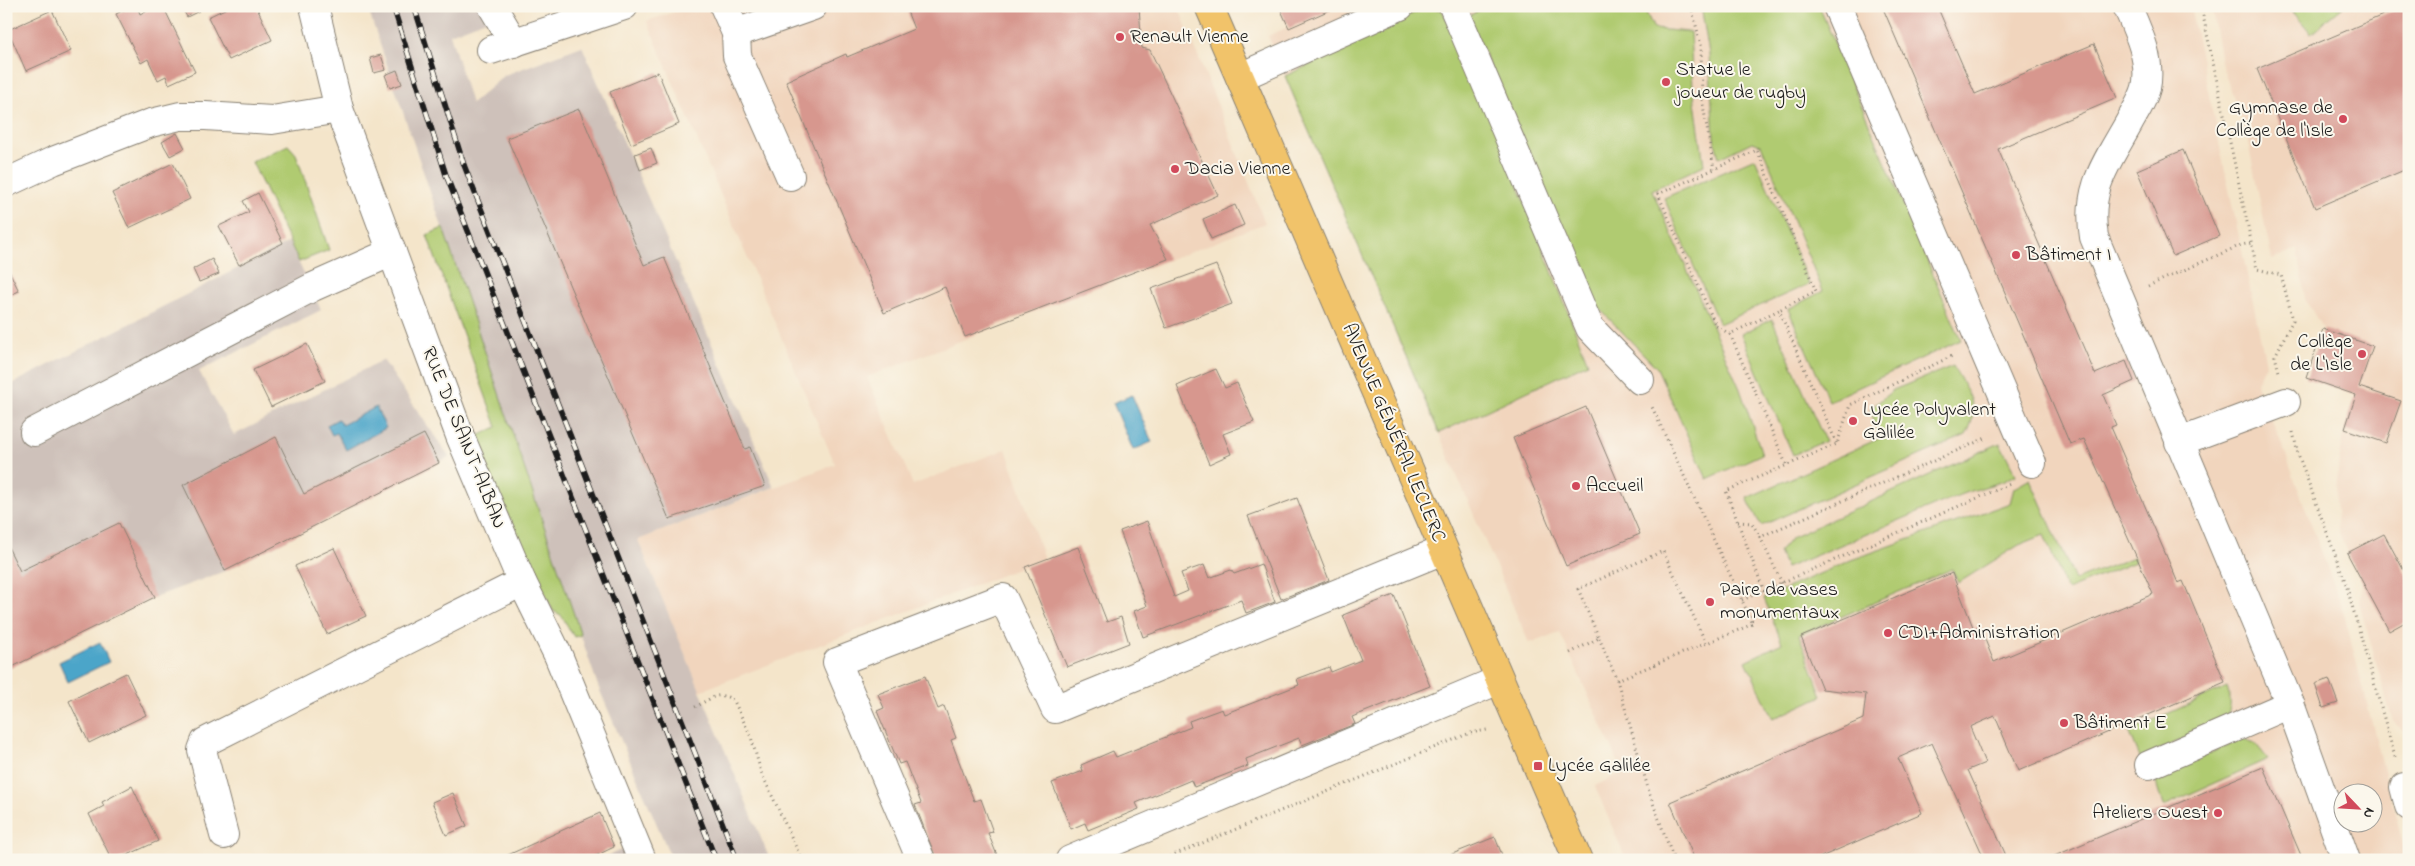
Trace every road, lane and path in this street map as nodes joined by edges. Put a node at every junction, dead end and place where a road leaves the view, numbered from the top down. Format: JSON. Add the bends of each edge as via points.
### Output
{"nodes":[{"id":1,"x":314,"y":6,"type":"edge"},
{"id":2,"x":492,"y":6,"type":"edge"},
{"id":3,"x":624,"y":6,"type":"edge"},
{"id":4,"x":724,"y":6,"type":"edge"},
{"id":5,"x":813,"y":6,"type":"edge"},
{"id":6,"x":1209,"y":6,"type":"edge"},
{"id":7,"x":1400,"y":6,"type":"edge"},
{"id":8,"x":1453,"y":6,"type":"edge"},
{"id":9,"x":1691,"y":6,"type":"edge"},
{"id":10,"x":1837,"y":6,"type":"edge"},
{"id":11,"x":2127,"y":6,"type":"edge"},
{"id":12,"x":736,"y":33,"type":"junction"},
{"id":13,"x":1240,"y":77,"type":"junction"},
{"id":14,"x":339,"y":109,"type":"junction"},
{"id":15,"x":1714,"y":169,"type":"junction"},
{"id":16,"x":790,"y":176,"type":"dead end"},
{"id":17,"x":6,"y":183,"type":"edge"},
{"id":18,"x":2252,"y":242,"type":"dead end"},
{"id":19,"x":392,"y":252,"type":"junction"},
{"id":20,"x":2120,"y":298,"type":"junction"},
{"id":21,"x":1779,"y":310,"type":"junction"},
{"id":22,"x":1730,"y":334,"type":"junction"},
{"id":23,"x":1956,"y":354,"type":"dead end"},
{"id":24,"x":1640,"y":380,"type":"joint"},
{"id":25,"x":2286,"y":402,"type":"dead end"},
{"id":26,"x":34,"y":432,"type":"dead end"},
{"id":27,"x":1992,"y":435,"type":"dead end"},
{"id":28,"x":2179,"y":442,"type":"junction"},
{"id":29,"x":1837,"y":444,"type":"junction"},
{"id":30,"x":2032,"y":463,"type":"joint"},
{"id":31,"x":1786,"y":464,"type":"junction"},
{"id":32,"x":1738,"y":522,"type":"junction"},
{"id":33,"x":1760,"y":537,"type":"junction"},
{"id":34,"x":1443,"y":550,"type":"junction"},
{"id":35,"x":522,"y":582,"type":"junction"},
{"id":36,"x":1782,"y":583,"type":"junction"},
{"id":37,"x":1764,"y":591,"type":"junction"},
{"id":38,"x":1742,"y":600,"type":"junction"},
{"id":39,"x":1599,"y":638,"type":"junction"},
{"id":40,"x":1706,"y":643,"type":"junction"},
{"id":41,"x":1570,"y":653,"type":"dead end"},
{"id":42,"x":1499,"y":680,"type":"junction"},
{"id":43,"x":1617,"y":680,"type":"junction"},
{"id":44,"x":2290,"y":704,"type":"junction"},
{"id":45,"x":696,"y":707,"type":"dead end"},
{"id":46,"x":1496,"y":728,"type":"dead end"},
{"id":47,"x":2149,"y":765,"type":"dead end"},
{"id":48,"x":224,"y":835,"type":"dead end"},
{"id":49,"x":642,"y":860,"type":"edge"},
{"id":50,"x":802,"y":860,"type":"edge"},
{"id":51,"x":921,"y":860,"type":"edge"},
{"id":52,"x":1070,"y":860,"type":"edge"},
{"id":53,"x":1161,"y":860,"type":"edge"},
{"id":54,"x":1578,"y":860,"type":"edge"},
{"id":55,"x":1674,"y":860,"type":"edge"},
{"id":56,"x":2346,"y":860,"type":"edge"}],
"edges":[{"from":1,"to":14,"type":"street","name":"RUE DE SAINT-ALBAN"},
{"from":2,"to":3,"type":"street","via":[[503,47]]},
{"from":4,"to":12,"type":"street"},
{"from":5,"to":12,"type":"street"},
{"from":6,"to":13,"type":"main road","name":"AVENUE GÉNÉRAL LECLERC"},
{"from":7,"to":13,"type":"street"},
{"from":8,"to":24,"type":"street","via":[[1590,328]]},
{"from":9,"to":15,"type":"path","via":[[1701,45],[1702,99]]},
{"from":10,"to":30,"type":"street"},
{"from":11,"to":20,"type":"street","via":[[2141,38],[2146,87],[2104,168],[2093,195],[2091,218],[2094,237]]},
{"from":12,"to":16,"type":"street","via":[[738,56]]},
{"from":13,"to":34,"type":"main road","name":"AVENUE GÉNÉRAL LECLERC"},
{"from":14,"to":17,"type":"street","via":[[272,120],[180,116],[151,123],[53,160]]},
{"from":14,"to":19,"type":"street","name":"RUE DE SAINT-ALBAN"},
{"from":15,"to":21,"type":"path","via":[[1757,150],[1816,291]]},
{"from":15,"to":22,"type":"path","via":[[1658,194],[1716,326]]},
{"from":18,"to":20,"type":"path"},
{"from":19,"to":26,"type":"street","via":[[313,287]]},
{"from":19,"to":35,"type":"street","name":"RUE DE SAINT-ALBAN","via":[[460,436]]},
{"from":20,"to":28,"type":"street"},
{"from":21,"to":22,"type":"path"},
{"from":21,"to":29,"type":"path"},
{"from":22,"to":31,"type":"path"},
{"from":23,"to":29,"type":"path","via":[[1850,405]]},
{"from":24,"to":38,"type":"path"},
{"from":25,"to":28,"type":"street"},
{"from":27,"to":33,"type":"path"},
{"from":28,"to":44,"type":"street"},
{"from":29,"to":31,"type":"path"},
{"from":30,"to":36,"type":"path","via":[[2022,478]]},
{"from":31,"to":32,"type":"path","via":[[1726,491]]},
{"from":32,"to":33,"type":"path","via":[[1752,523]]},
{"from":32,"to":37,"type":"path"},
{"from":33,"to":36,"type":"path"},
{"from":34,"to":42,"type":"main road","name":"AVENUE GÉNÉRAL LECLERC"},
{"from":34,"to":51,"type":"street","via":[[1055,709],[1003,598],[837,662]]},
{"from":35,"to":48,"type":"street","via":[[205,742],[202,750]]},
{"from":35,"to":49,"type":"street","name":"RUE DE SAINT-ALBAN","via":[[558,656]]},
{"from":36,"to":37,"type":"path"},
{"from":37,"to":38,"type":"path"},
{"from":38,"to":40,"type":"path","via":[[1753,624]]},
{"from":39,"to":40,"type":"path","via":[[1578,589],[1663,551]]},
{"from":39,"to":41,"type":"path"},
{"from":39,"to":43,"type":"path"},
{"from":40,"to":43,"type":"path"},
{"from":42,"to":52,"type":"street"},
{"from":42,"to":54,"type":"main road","name":"AVENUE GÉNÉRAL LECLERC"},
{"from":43,"to":55,"type":"path","via":[[1650,795]]},
{"from":44,"to":47,"type":"street"},
{"from":44,"to":56,"type":"street"},
{"from":45,"to":50,"type":"path","via":[[712,696],[729,697],[734,701],[751,737],[761,772]]},
{"from":46,"to":53,"type":"path","via":[[1470,733]]}]}
